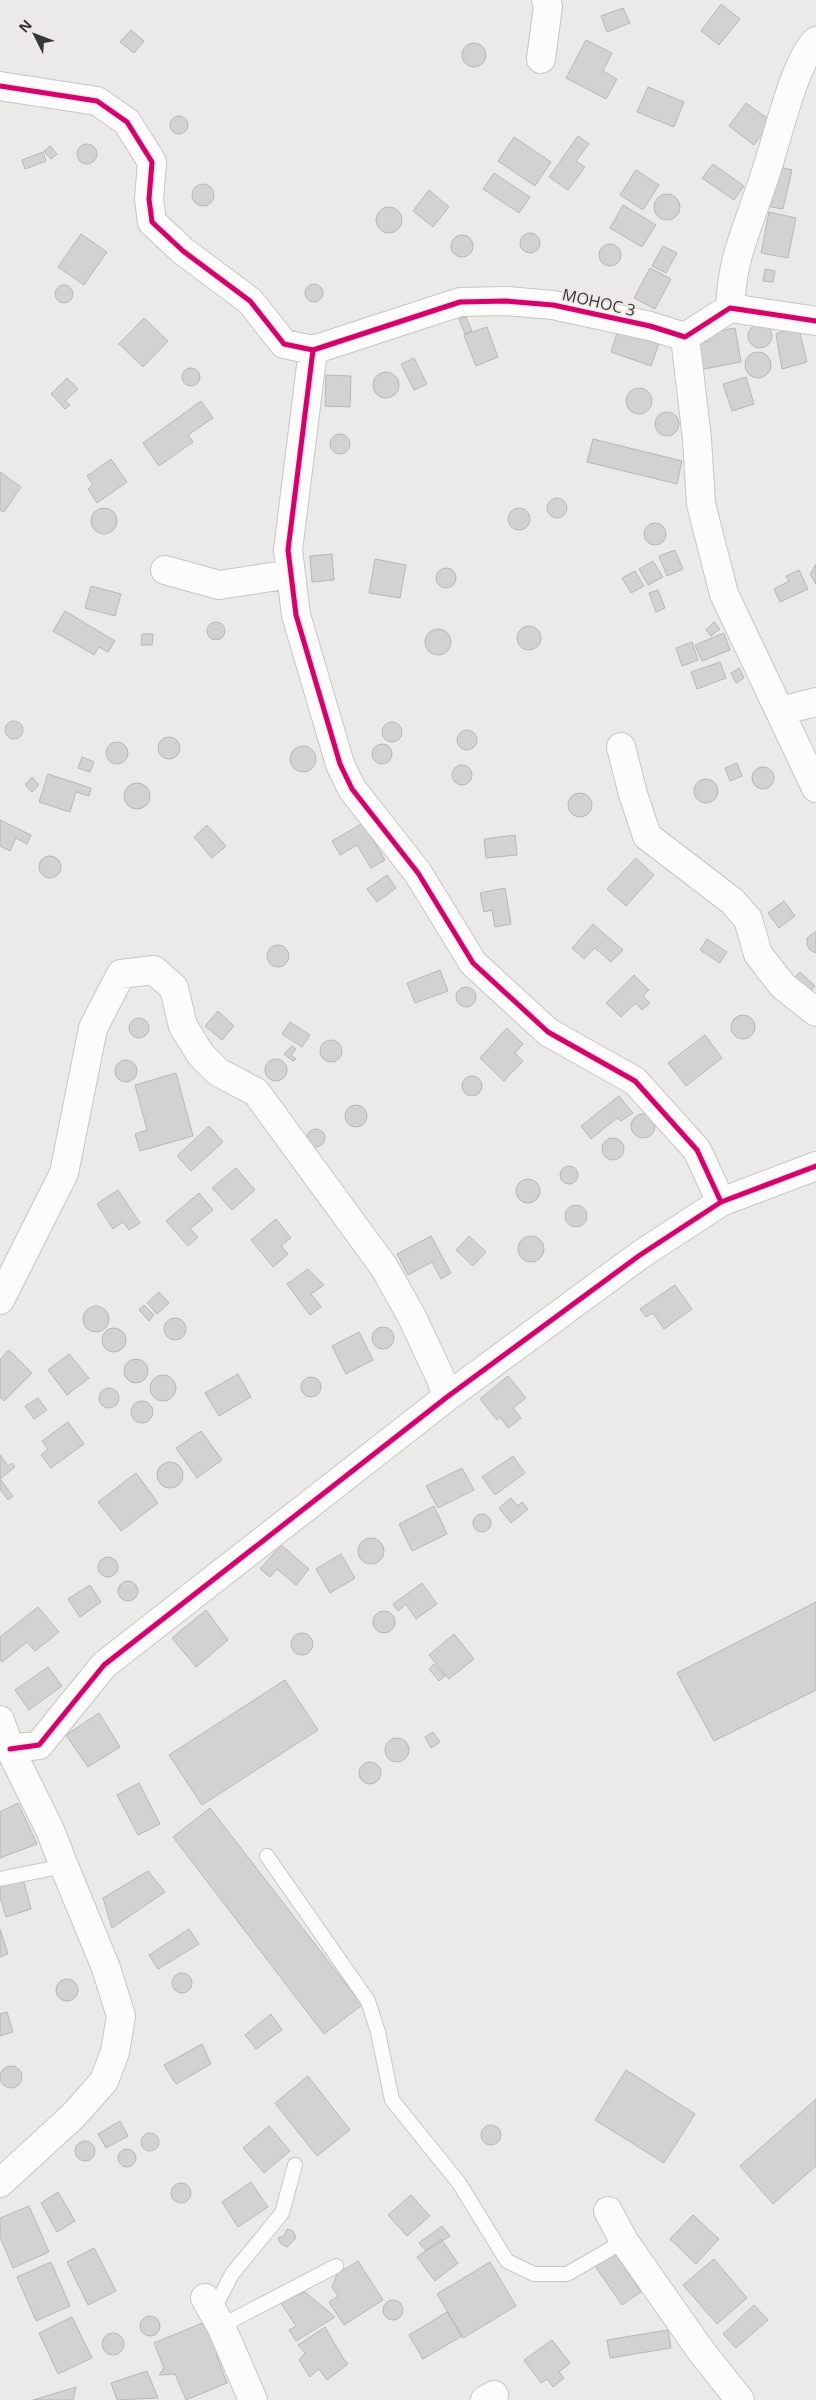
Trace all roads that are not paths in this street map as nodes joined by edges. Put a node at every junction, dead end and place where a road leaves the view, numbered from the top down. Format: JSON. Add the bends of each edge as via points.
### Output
{"nodes":[{"id":1,"x":546,"y":0,"type":"edge"},
{"id":2,"x":816,"y":41,"type":"edge"},
{"id":3,"x":541,"y":59,"type":"dead end"},
{"id":4,"x":0,"y":86,"type":"edge"},
{"id":5,"x":730,"y":308,"type":"junction"},
{"id":6,"x":816,"y":321,"type":"edge"},
{"id":7,"x":685,"y":337,"type":"junction"},
{"id":8,"x":313,"y":350,"type":"junction"},
{"id":9,"x":165,"y":570,"type":"dead end"},
{"id":10,"x":291,"y":574,"type":"junction"},
{"id":11,"x":816,"y":702,"type":"edge"},
{"id":12,"x":780,"y":711,"type":"junction"},
{"id":13,"x":621,"y":747,"type":"dead end"},
{"id":14,"x":816,"y":788,"type":"edge"},
{"id":15,"x":816,"y":1012,"type":"edge"},
{"id":16,"x":816,"y":1166,"type":"edge"},
{"id":17,"x":722,"y":1202,"type":"junction"},
{"id":18,"x":0,"y":1300,"type":"edge"},
{"id":19,"x":447,"y":1397,"type":"junction"},
{"id":20,"x":0,"y":1720,"type":"edge"},
{"id":21,"x":10,"y":1749,"type":"junction"},
{"id":22,"x":267,"y":1856,"type":"dead end"},
{"id":23,"x":64,"y":1866,"type":"junction"},
{"id":24,"x":0,"y":1879,"type":"edge"},
{"id":25,"x":295,"y":2165,"type":"dead end"},
{"id":26,"x":0,"y":2183,"type":"edge"},
{"id":27,"x":608,"y":2211,"type":"dead end"},
{"id":28,"x":624,"y":2241,"type":"junction"},
{"id":29,"x":336,"y":2266,"type":"dead end"},
{"id":30,"x":213,"y":2312,"type":"junction"},
{"id":31,"x":253,"y":2400,"type":"edge"},
{"id":32,"x":740,"y":2400,"type":"edge"}],
"edges":[{"from":1,"to":3,"type":"street"},
{"from":2,"to":5,"type":"street","via":[[808,48],[786,105],[738,255]]},
{"from":4,"to":8,"type":"street","via":[[97,101],[128,122],[152,162],[149,198],[152,222],[183,252],[250,302],[284,344]]},
{"from":5,"to":6,"type":"street"},
{"from":5,"to":7,"type":"street"},
{"from":7,"to":8,"type":"street","name":"МОНОС 3","via":[[553,305],[460,302]]},
{"from":7,"to":12,"type":"street","via":[[701,504],[724,594]]},
{"from":8,"to":10,"type":"street","via":[[288,550]]},
{"from":9,"to":10,"type":"street","via":[[218,585]]},
{"from":10,"to":17,"type":"street","via":[[296,614],[340,764],[352,789],[418,873],[474,963],[548,1032],[635,1081],[698,1150]]},
{"from":11,"to":12,"type":"street"},
{"from":12,"to":14,"type":"street"},
{"from":13,"to":15,"type":"street","via":[[647,836],[732,901],[748,919],[758,954],[783,986]]},
{"from":16,"to":17,"type":"street"},
{"from":17,"to":19,"type":"street","via":[[640,1255]]},
{"from":18,"to":19,"type":"street","via":[[64,1173],[93,1028],[121,974],[154,970],[174,988],[184,1026],[201,1055],[218,1072],[256,1092],[384,1267],[419,1333]]},
{"from":19,"to":21,"type":"street","via":[[104,1665],[39,1745]]},
{"from":20,"to":21,"type":"street"},
{"from":21,"to":23,"type":"street"},
{"from":22,"to":28,"type":"lane","via":[[368,2001],[392,2100],[459,2183],[507,2261],[534,2274],[567,2274]]},
{"from":23,"to":24,"type":"lane"},
{"from":23,"to":26,"type":"street","via":[[106,1968],[121,2016],[115,2052],[104,2081],[73,2116]]},
{"from":25,"to":30,"type":"lane","via":[[282,2213],[232,2274]]},
{"from":27,"to":28,"type":"street"},
{"from":28,"to":32,"type":"street","via":[[701,2351]]},
{"from":29,"to":30,"type":"lane"},
{"from":30,"to":31,"type":"street"}]}
